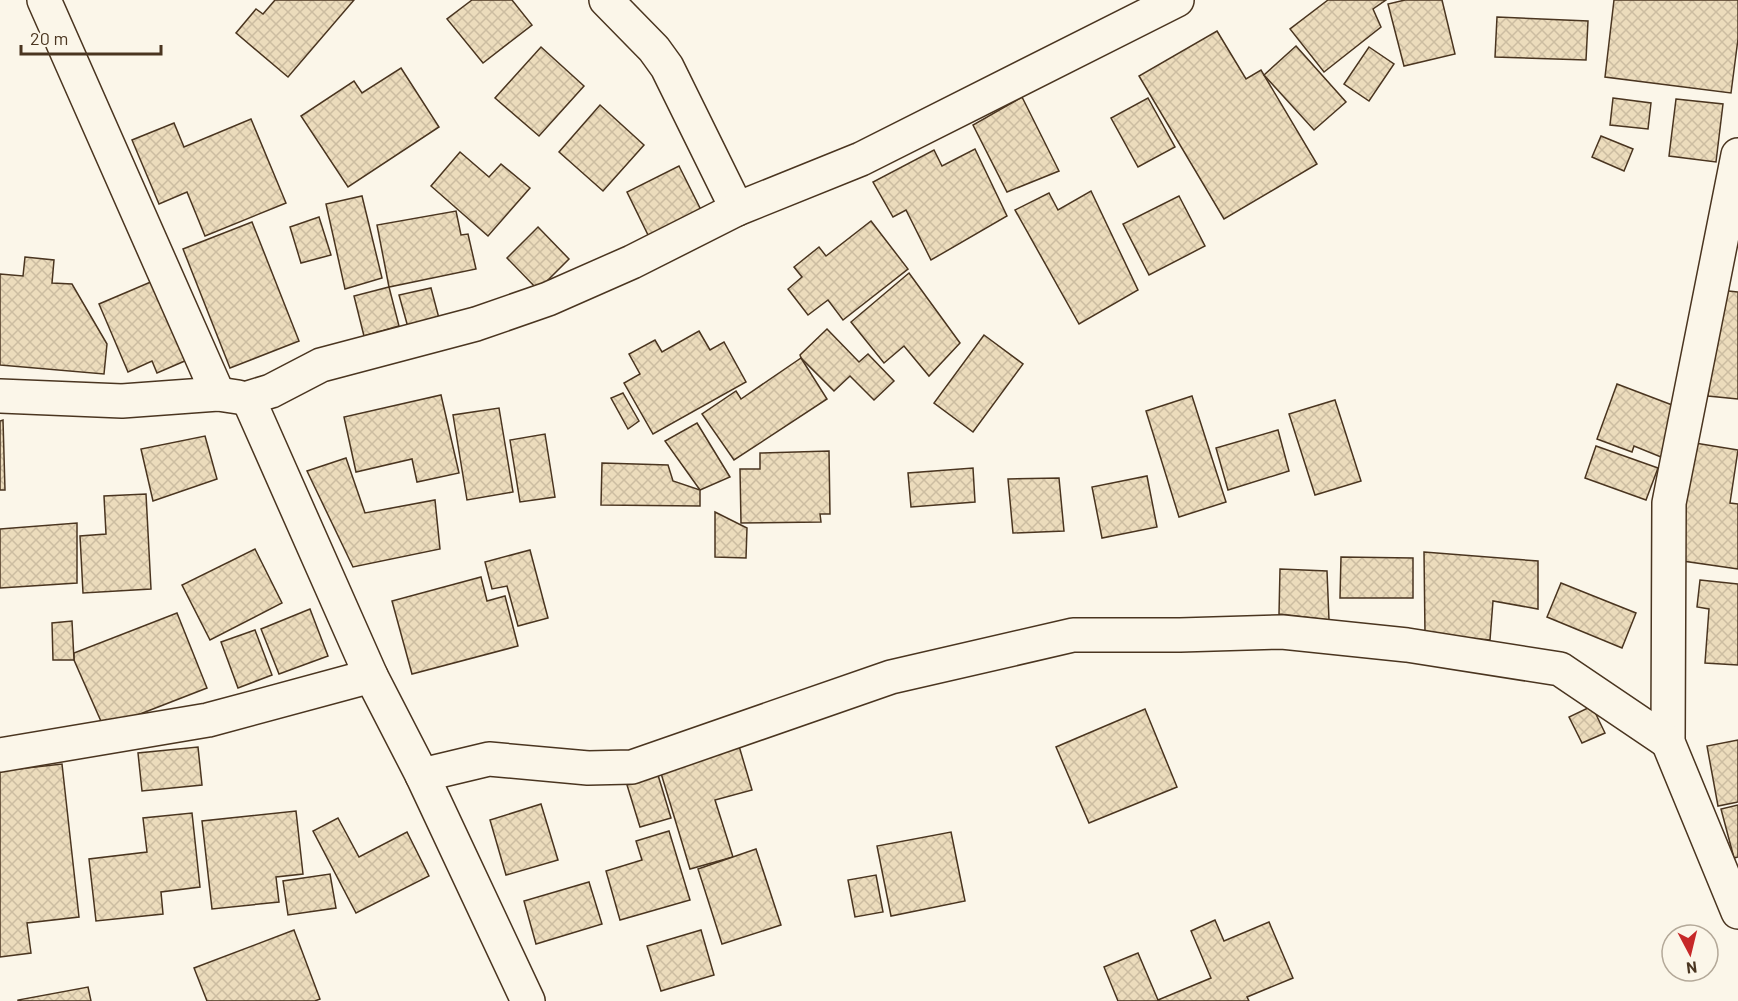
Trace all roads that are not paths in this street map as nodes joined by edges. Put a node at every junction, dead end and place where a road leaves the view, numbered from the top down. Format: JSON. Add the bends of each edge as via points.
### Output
{"nodes":[{"id":1,"x":44,"y":0,"type":"edge"},
{"id":2,"x":606,"y":0,"type":"edge"},
{"id":3,"x":1177,"y":0,"type":"edge"},
{"id":4,"x":1738,"y":155,"type":"edge"},
{"id":5,"x":737,"y":209,"type":"junction"},
{"id":6,"x":0,"y":396,"type":"edge"},
{"id":7,"x":233,"y":396,"type":"junction"},
{"id":8,"x":371,"y":676,"type":"junction"},
{"id":9,"x":1668,"y":742,"type":"junction"},
{"id":10,"x":0,"y":755,"type":"edge"},
{"id":11,"x":422,"y":775,"type":"junction"},
{"id":12,"x":1738,"y":912,"type":"edge"},
{"id":13,"x":528,"y":1001,"type":"edge"}],
"edges":[{"from":1,"to":7,"type":"street"},
{"from":2,"to":5,"type":"street","via":[[667,67]]},
{"from":3,"to":5,"type":"street","via":[[861,159]]},
{"from":4,"to":9,"type":"street","via":[[1669,503]]},
{"from":5,"to":7,"type":"street","via":[[548,299],[476,324],[321,365],[271,391]]},
{"from":6,"to":7,"type":"street","via":[[122,401]]},
{"from":7,"to":8,"type":"street"},
{"from":8,"to":10,"type":"street","via":[[208,720]]},
{"from":8,"to":11,"type":"street"},
{"from":9,"to":11,"type":"street","via":[[1560,669],[1407,645],[1282,632],[1073,635],[891,677],[632,767],[588,768],[489,759]]},
{"from":9,"to":12,"type":"street"},
{"from":11,"to":13,"type":"street"}]}
